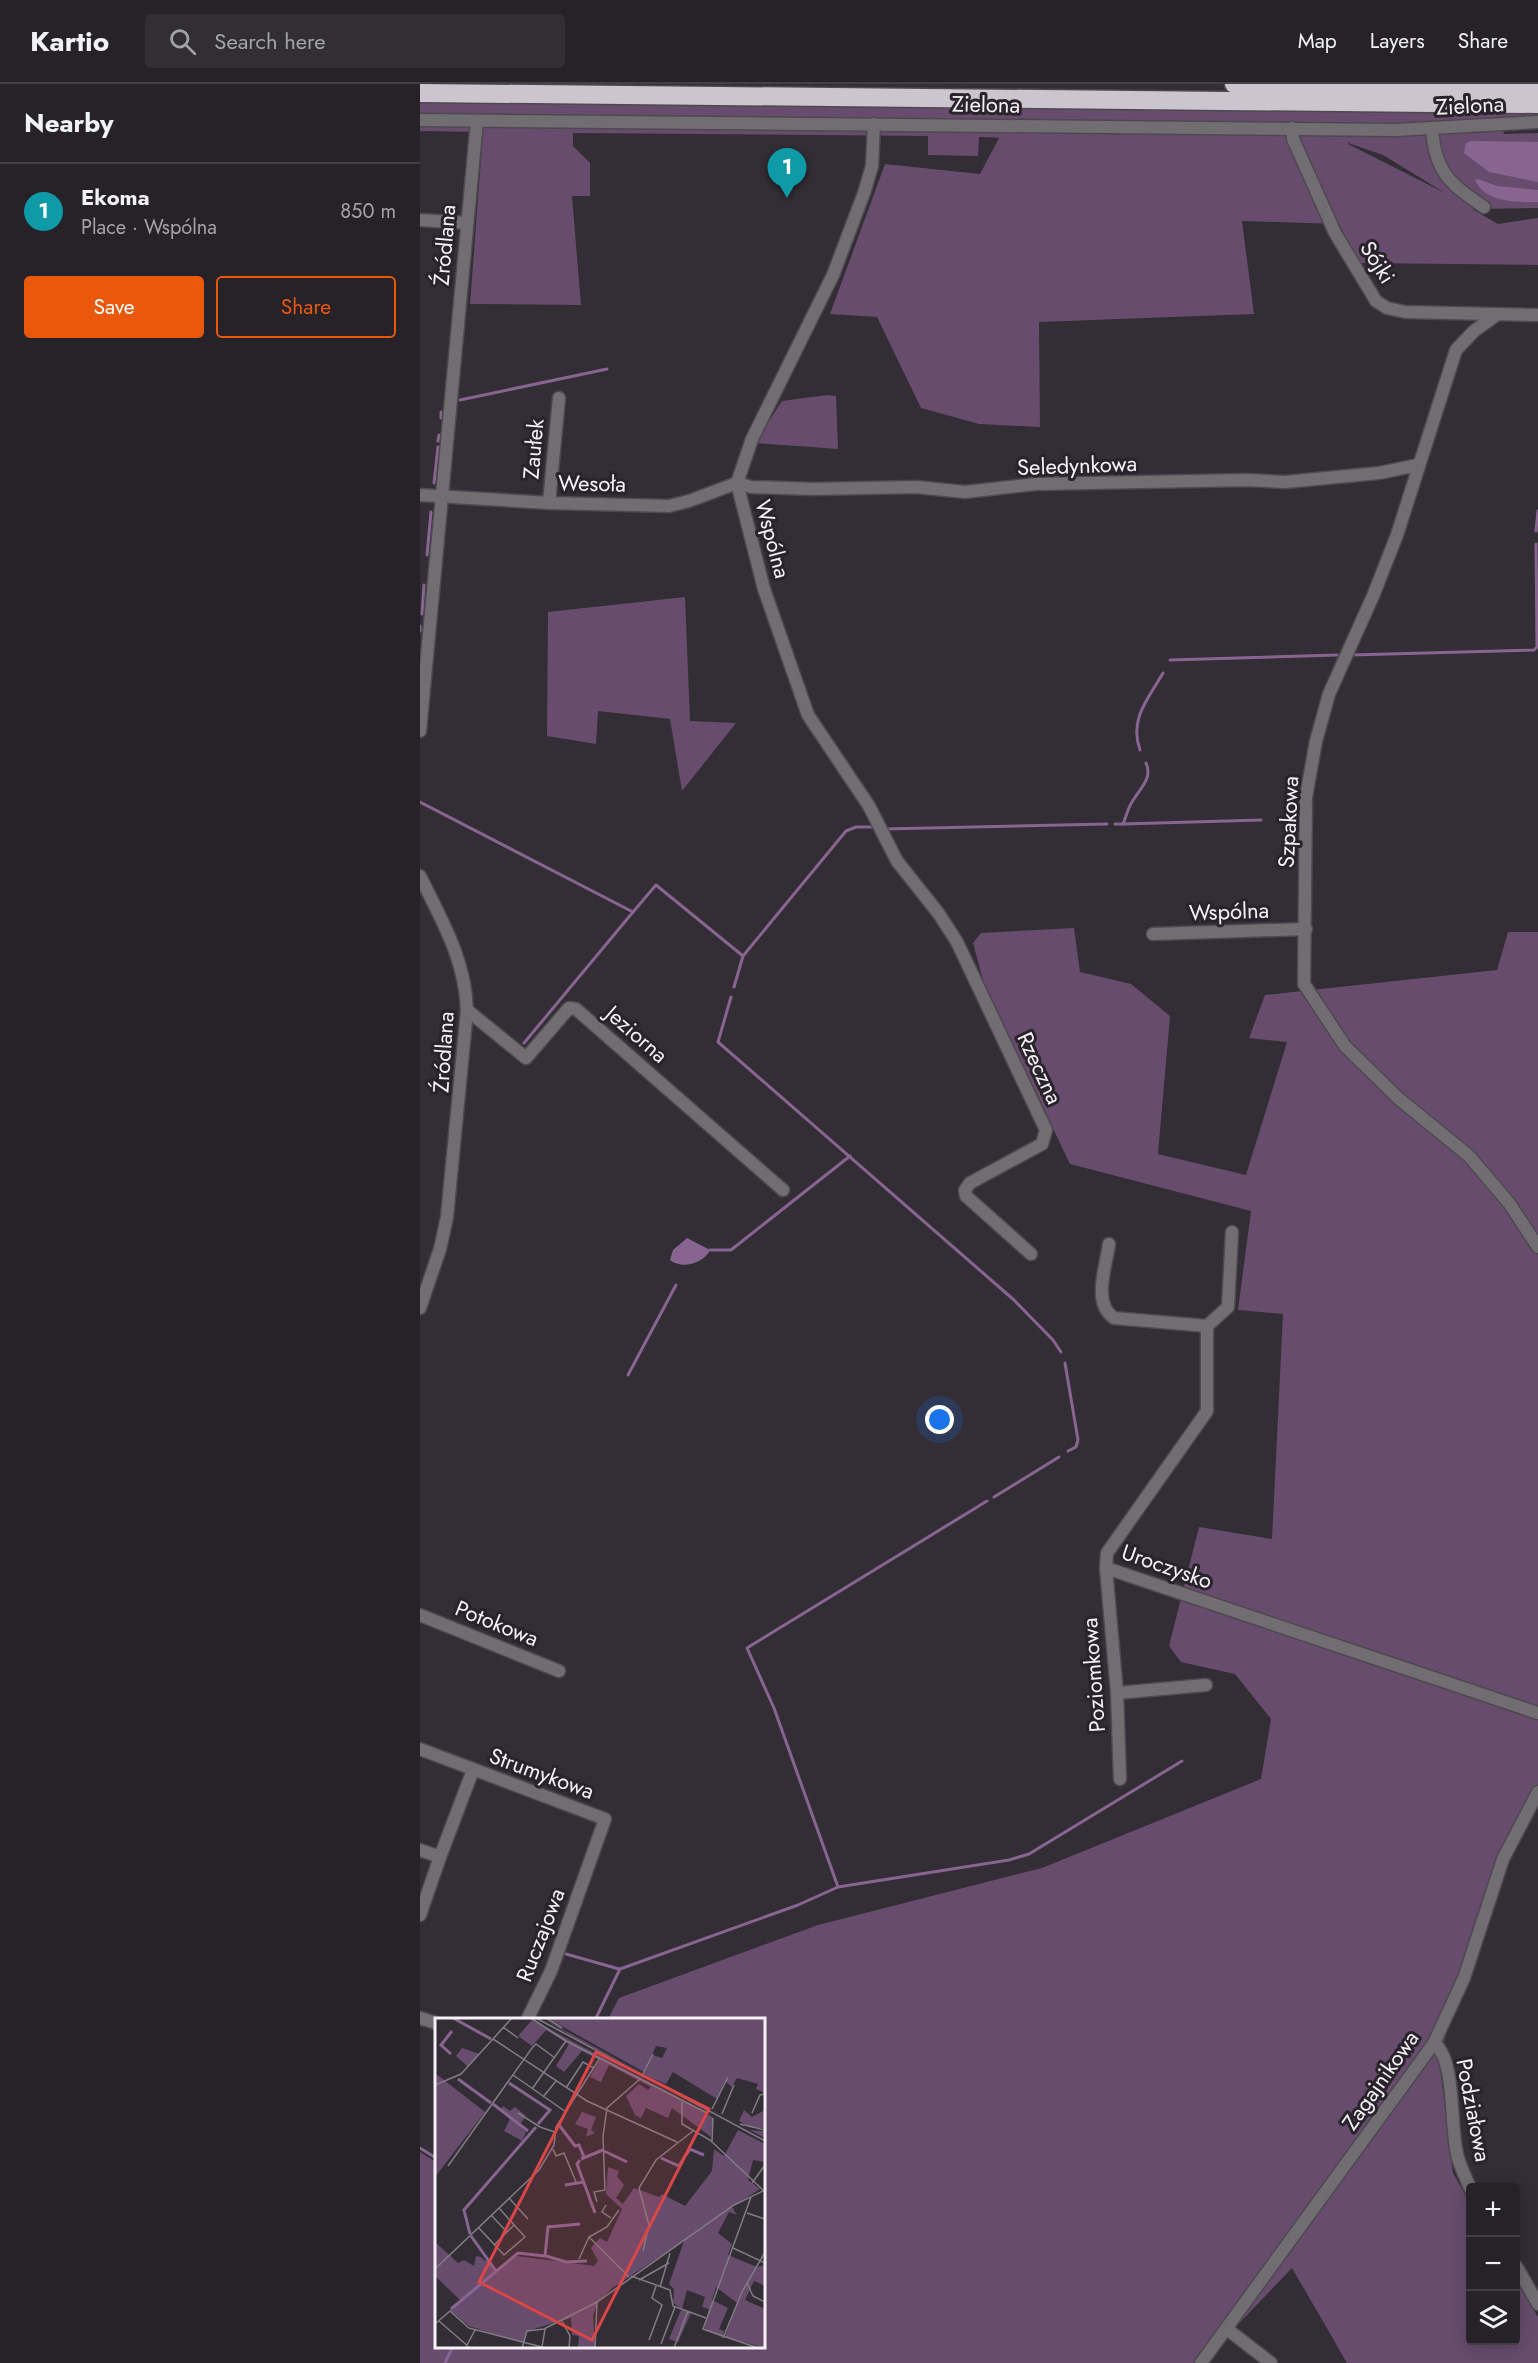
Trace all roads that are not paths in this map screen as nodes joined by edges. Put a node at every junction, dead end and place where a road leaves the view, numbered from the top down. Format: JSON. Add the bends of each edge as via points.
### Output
{"nodes":[{"id":1,"x":1234,"y":84,"type":"edge"},
{"id":2,"x":1538,"y":87,"type":"edge"},
{"id":3,"x":420,"y":93,"type":"edge"},
{"id":4,"x":1538,"y":105,"type":"edge"},
{"id":5,"x":426,"y":120,"type":"edge"},
{"id":6,"x":477,"y":121,"type":"junction"},
{"id":7,"x":1538,"y":122,"type":"edge"},
{"id":8,"x":874,"y":124,"type":"junction"},
{"id":9,"x":1292,"y":128,"type":"junction"},
{"id":10,"x":1432,"y":129,"type":"junction"},
{"id":11,"x":1484,"y":207,"type":"dead end"},
{"id":12,"x":420,"y":220,"type":"edge"},
{"id":13,"x":467,"y":223,"type":"junction"},
{"id":14,"x":1538,"y":315,"type":"edge"},
{"id":15,"x":1495,"y":316,"type":"junction"},
{"id":16,"x":559,"y":398,"type":"dead end"},
{"id":17,"x":1418,"y":465,"type":"junction"},
{"id":18,"x":737,"y":483,"type":"junction"},
{"id":19,"x":420,"y":495,"type":"edge"},
{"id":20,"x":443,"y":496,"type":"junction"},
{"id":21,"x":549,"y":503,"type":"junction"},
{"id":22,"x":423,"y":673,"type":"edge"},
{"id":23,"x":420,"y":731,"type":"edge"},
{"id":24,"x":420,"y":876,"type":"edge"},
{"id":25,"x":1306,"y":929,"type":"junction"},
{"id":26,"x":1153,"y":934,"type":"dead end"},
{"id":27,"x":957,"y":942,"type":"joint"},
{"id":28,"x":468,"y":1010,"type":"junction"},
{"id":29,"x":783,"y":1190,"type":"dead end"},
{"id":30,"x":1232,"y":1232,"type":"dead end"},
{"id":31,"x":1109,"y":1244,"type":"dead end"},
{"id":32,"x":1538,"y":1246,"type":"edge"},
{"id":33,"x":1031,"y":1254,"type":"dead end"},
{"id":34,"x":420,"y":1308,"type":"edge"},
{"id":35,"x":1207,"y":1326,"type":"junction"},
{"id":36,"x":1106,"y":1568,"type":"junction"},
{"id":37,"x":420,"y":1615,"type":"edge"},
{"id":38,"x":559,"y":1671,"type":"dead end"},
{"id":39,"x":1206,"y":1685,"type":"dead end"},
{"id":40,"x":1117,"y":1693,"type":"junction"},
{"id":41,"x":1538,"y":1713,"type":"edge"},
{"id":42,"x":420,"y":1749,"type":"edge"},
{"id":43,"x":473,"y":1770,"type":"junction"},
{"id":44,"x":1120,"y":1779,"type":"dead end"},
{"id":45,"x":1538,"y":1792,"type":"edge"},
{"id":46,"x":420,"y":1850,"type":"edge"},
{"id":47,"x":440,"y":1857,"type":"junction"},
{"id":48,"x":589,"y":1864,"type":"joint"},
{"id":49,"x":420,"y":1915,"type":"edge"},
{"id":50,"x":420,"y":2018,"type":"edge"},
{"id":51,"x":528,"y":2018,"type":"edge"},
{"id":52,"x":435,"y":2023,"type":"edge"},
{"id":53,"x":1434,"y":2043,"type":"junction"},
{"id":54,"x":1468,"y":2183,"type":"edge"},
{"id":55,"x":1520,"y":2274,"type":"edge"},
{"id":56,"x":1538,"y":2304,"type":"edge"},
{"id":57,"x":1227,"y":2330,"type":"junction"},
{"id":58,"x":1202,"y":2363,"type":"edge"},
{"id":59,"x":1271,"y":2363,"type":"edge"}],
"edges":[{"from":1,"to":2,"type":"highway"},
{"from":3,"to":4,"type":"highway"},
{"from":5,"to":6,"type":"street","name":"Zielona"},
{"from":6,"to":8,"type":"street","name":"Zielona"},
{"from":6,"to":13,"type":"street","name":"Źródlana"},
{"from":7,"to":10,"type":"street","name":"Zielona"},
{"from":8,"to":9,"type":"street","name":"Zielona"},
{"from":8,"to":18,"type":"street","name":"Wspólna","via":[[872,166],[864,194],[833,275],[752,439]]},
{"from":9,"to":10,"type":"street","name":"Zielona"},
{"from":9,"to":15,"type":"street","name":"Sójki","via":[[1293,139],[1335,233],[1376,301],[1404,312]]},
{"from":10,"to":11,"type":"street","via":[[1436,160],[1442,171],[1450,182]]},
{"from":12,"to":13,"type":"street"},
{"from":13,"to":20,"type":"street","name":"Źródlana"},
{"from":14,"to":15,"type":"street","name":"Sójki"},
{"from":15,"to":17,"type":"street","name":"Szpakowa","via":[[1456,350]]},
{"from":16,"to":21,"type":"street","name":"Zaułek"},
{"from":17,"to":18,"type":"street","name":"Seledynkowa","via":[[1285,482],[1035,484],[965,492],[916,487],[751,487]]},
{"from":17,"to":25,"type":"street","name":"Szpakowa","via":[[1373,596],[1329,694],[1316,741],[1306,797]]},
{"from":18,"to":21,"type":"street","name":"Wesoła","via":[[669,506]]},
{"from":18,"to":27,"type":"street","name":"Wspólna","via":[[764,589],[807,715],[869,806],[897,861]]},
{"from":19,"to":20,"type":"street","name":"Wesoła"},
{"from":20,"to":21,"type":"street","name":"Wesoła"},
{"from":20,"to":22,"type":"street","name":"Źródlana"},
{"from":22,"to":23,"type":"street","name":"Źródlana"},
{"from":24,"to":28,"type":"street","name":"Źródlana","via":[[458,956]]},
{"from":25,"to":26,"type":"street","name":"Wspólna"},
{"from":25,"to":32,"type":"street","name":"Szpakowa","via":[[1304,984],[1345,1046],[1398,1098],[1469,1156],[1509,1203]]},
{"from":27,"to":33,"type":"street","name":"Rzeczna","via":[[1046,1130],[1042,1144],[970,1183],[966,1196]]},
{"from":28,"to":29,"type":"street","name":"Jeziorna","via":[[526,1058],[569,1008],[576,1008]]},
{"from":28,"to":34,"type":"street","name":"Źródlana","via":[[447,1217],[441,1249]]},
{"from":30,"to":35,"type":"street","via":[[1228,1307]]},
{"from":31,"to":35,"type":"street","via":[[1101,1300],[1107,1314],[1114,1318]]},
{"from":35,"to":36,"type":"street","name":"Uroczysko","via":[[1207,1411],[1107,1553]]},
{"from":36,"to":40,"type":"street","name":"Poziomkowa"},
{"from":36,"to":41,"type":"street","name":"Uroczysko"},
{"from":37,"to":38,"type":"street","name":"Potokowa"},
{"from":39,"to":40,"type":"street"},
{"from":40,"to":44,"type":"street","name":"Poziomkowa"},
{"from":42,"to":43,"type":"street","name":"Strumykowa"},
{"from":43,"to":47,"type":"street"},
{"from":43,"to":48,"type":"street","name":"Strumykowa","via":[[605,1819]]},
{"from":45,"to":53,"type":"street","name":"Zagajnikowa","via":[[1503,1858],[1464,1978]]},
{"from":46,"to":47,"type":"street"},
{"from":47,"to":49,"type":"street"},
{"from":48,"to":51,"type":"street","name":"Ruczajowa","via":[[551,1971]]},
{"from":50,"to":52,"type":"street"},
{"from":53,"to":54,"type":"street","name":"Podziałowa","via":[[1447,2064],[1458,2158]]},
{"from":53,"to":57,"type":"street","name":"Zagajnikowa"},
{"from":55,"to":56,"type":"street"},
{"from":57,"to":58,"type":"street","name":"Zagajnikowa"},
{"from":57,"to":59,"type":"street"}]}
